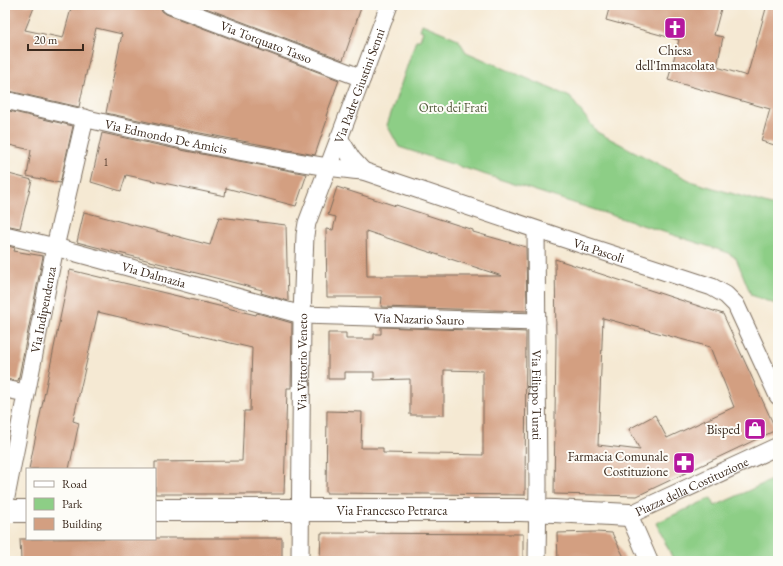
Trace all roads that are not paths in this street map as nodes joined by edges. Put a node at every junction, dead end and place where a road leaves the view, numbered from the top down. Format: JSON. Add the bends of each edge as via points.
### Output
{"nodes":[{"id":1,"x":170,"y":5,"type":"edge"},
{"id":2,"x":388,"y":5,"type":"edge"},
{"id":3,"x":362,"y":78,"type":"junction"},
{"id":4,"x":5,"y":100,"type":"edge"},
{"id":5,"x":85,"y":118,"type":"junction"},
{"id":6,"x":339,"y":138,"type":"junction"},
{"id":7,"x":328,"y":167,"type":"junction"},
{"id":8,"x":363,"y":171,"type":"junction"},
{"id":9,"x":536,"y":230,"type":"junction"},
{"id":10,"x":5,"y":235,"type":"edge"},
{"id":11,"x":55,"y":247,"type":"junction"},
{"id":12,"x":302,"y":315,"type":"junction"},
{"id":13,"x":537,"y":322,"type":"junction"},
{"id":14,"x":5,"y":389,"type":"edge"},
{"id":15,"x":26,"y":394,"type":"junction"},
{"id":16,"x":778,"y":396,"type":"edge"},
{"id":17,"x":778,"y":446,"type":"edge"},
{"id":18,"x":5,"y":502,"type":"edge"},
{"id":19,"x":156,"y":510,"type":"edge"},
{"id":20,"x":300,"y":510,"type":"junction"},
{"id":21,"x":5,"y":511,"type":"edge"},
{"id":22,"x":26,"y":511,"type":"edge"},
{"id":23,"x":538,"y":511,"type":"junction"},
{"id":24,"x":629,"y":515,"type":"junction"},
{"id":25,"x":300,"y":561,"type":"edge"},
{"id":26,"x":537,"y":561,"type":"edge"},
{"id":27,"x":649,"y":561,"type":"edge"}],
"edges":[{"from":1,"to":3,"type":"street","name":"Via Torquato Tasso"},
{"from":2,"to":3,"type":"street","name":"Via Padre Giustini Senni"},
{"from":3,"to":6,"type":"street","name":"Via Padre Giustini Senni"},
{"from":4,"to":5,"type":"street","name":"Via Edmondo De Amicis"},
{"from":5,"to":7,"type":"street","name":"Via Edmondo De Amicis","via":[[213,147]]},
{"from":5,"to":11,"type":"street","name":"Via Indipendenza"},
{"from":6,"to":7,"type":"street","name":"Via Padre Giustini Senni"},
{"from":6,"to":8,"type":"street"},
{"from":7,"to":8,"type":"street","name":"Via Pascoli"},
{"from":7,"to":12,"type":"street","name":"Via Vittorio Veneto","via":[[307,223]]},
{"from":8,"to":9,"type":"street","name":"Via Pascoli"},
{"from":9,"to":13,"type":"street","name":"Via Filippo Turati"},
{"from":9,"to":16,"type":"street","name":"Via Pascoli","via":[[712,287],[726,295],[736,305]]},
{"from":10,"to":11,"type":"street","name":"Via Dalmazia"},
{"from":11,"to":12,"type":"street","name":"Via Dalmazia"},
{"from":11,"to":15,"type":"street","name":"Via Indipendenza"},
{"from":12,"to":13,"type":"street","name":"Via Nazario Sauro"},
{"from":12,"to":20,"type":"street","name":"Via Vittorio Veneto"},
{"from":13,"to":23,"type":"street","name":"Via Filippo Turati"},
{"from":14,"to":15,"type":"street"},
{"from":15,"to":18,"type":"street","name":"Via Indipendenza"},
{"from":17,"to":24,"type":"street","name":"Piazza della Costituzione"},
{"from":19,"to":20,"type":"street","name":"Via Francesco Petrarca"},
{"from":20,"to":23,"type":"street","name":"Via Francesco Petrarca"},
{"from":20,"to":25,"type":"street","name":"Via Vittorio Veneto"},
{"from":21,"to":22,"type":"street"},
{"from":23,"to":24,"type":"street","name":"Via Francesco Petrarca"},
{"from":23,"to":26,"type":"street","name":"Via Filippo Turati"},
{"from":24,"to":27,"type":"street","name":"Piazza della Costituzione"}]}
